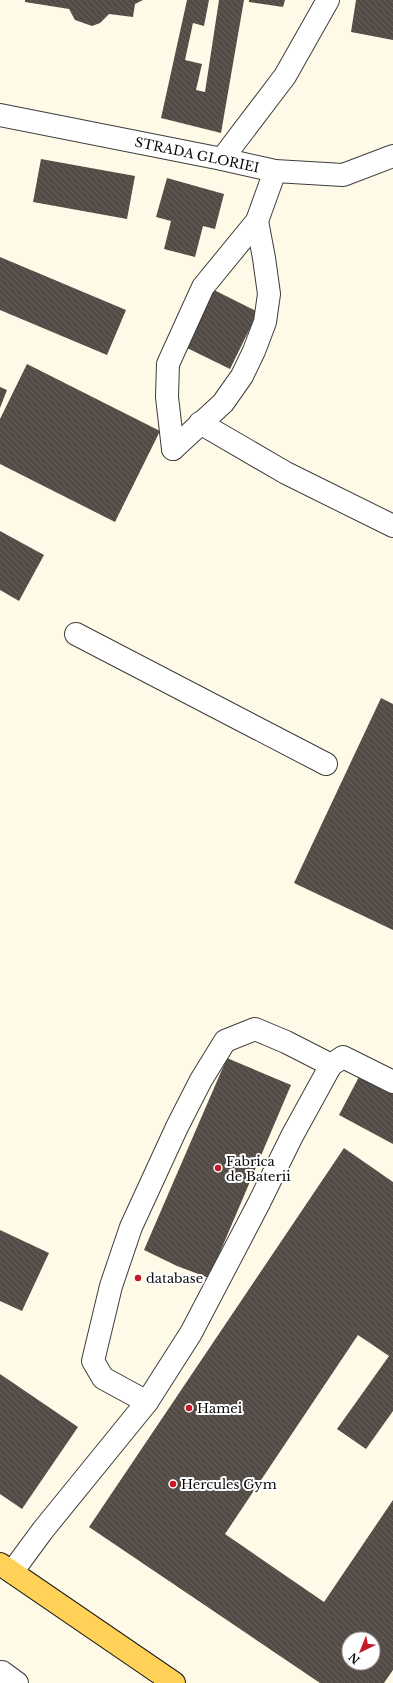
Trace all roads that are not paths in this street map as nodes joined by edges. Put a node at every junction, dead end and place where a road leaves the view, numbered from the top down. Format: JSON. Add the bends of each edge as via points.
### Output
{"nodes":[{"id":1,"x":328,"y":0,"type":"edge"},
{"id":2,"x":0,"y":115,"type":"edge"},
{"id":3,"x":393,"y":156,"type":"edge"},
{"id":4,"x":222,"y":159,"type":"junction"},
{"id":5,"x":275,"y":171,"type":"junction"},
{"id":6,"x":257,"y":221,"type":"junction"},
{"id":7,"x":200,"y":423,"type":"junction"},
{"id":8,"x":393,"y":526,"type":"edge"},
{"id":9,"x":76,"y":634,"type":"dead end"},
{"id":10,"x":326,"y":764,"type":"dead end"},
{"id":11,"x":331,"y":1065,"type":"junction"},
{"id":12,"x":393,"y":1082,"type":"edge"},
{"id":13,"x":147,"y":1402,"type":"junction"},
{"id":14,"x":6,"y":1568,"type":"edge"},
{"id":15,"x":0,"y":1675,"type":"edge"},
{"id":16,"x":17,"y":1683,"type":"edge"},
{"id":17,"x":174,"y":1683,"type":"edge"}],
"edges":[{"from":1,"to":4,"type":"street","via":[[285,76]]},
{"from":2,"to":4,"type":"street","name":"STRADA GLORIEI"},
{"from":3,"to":5,"type":"street","name":"STRADA GLORIEI","via":[[349,174]]},
{"from":4,"to":5,"type":"street","name":"STRADA GLORIEI"},
{"from":5,"to":6,"type":"street"},
{"from":6,"to":7,"type":"street","via":[[269,294],[265,322],[242,376],[223,403]]},
{"from":6,"to":7,"type":"street","via":[[203,287],[168,364],[167,397],[172,449]]},
{"from":7,"to":8,"type":"street","via":[[286,473]]},
{"from":9,"to":10,"type":"street"},
{"from":11,"to":12,"type":"street","via":[[343,1058]]},
{"from":11,"to":13,"type":"street","via":[[191,1333]]},
{"from":11,"to":13,"type":"street","via":[[255,1029],[225,1041],[201,1080],[132,1227],[111,1286],[93,1361],[103,1378]]},
{"from":13,"to":14,"type":"street","via":[[43,1530]]},
{"from":14,"to":17,"type":"main road"},
{"from":15,"to":16,"type":"street","via":[[2,1672]]}]}
